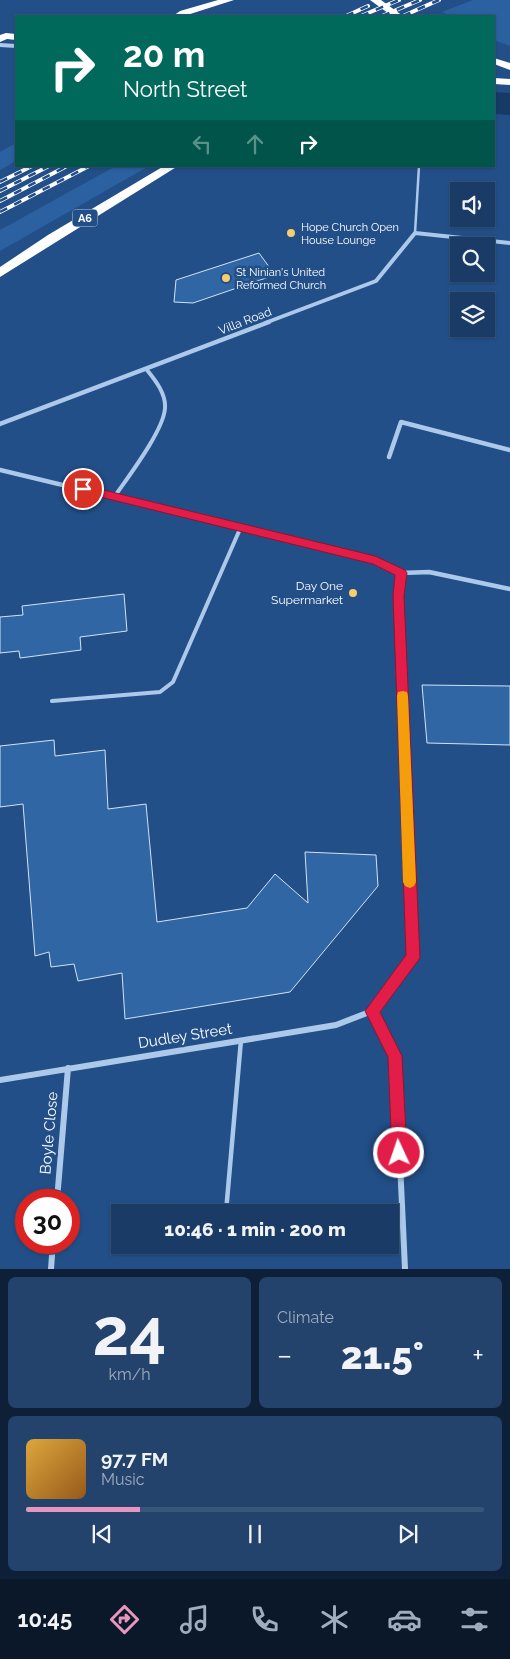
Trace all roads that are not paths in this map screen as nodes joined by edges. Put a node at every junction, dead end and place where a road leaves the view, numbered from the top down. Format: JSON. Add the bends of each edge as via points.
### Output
{"nodes":[{"id":1,"x":229,"y":0,"type":"edge"},
{"id":2,"x":375,"y":0,"type":"edge"},
{"id":3,"x":178,"y":15,"type":"edge"},
{"id":4,"x":397,"y":15,"type":"edge"},
{"id":5,"x":4,"y":39,"type":"edge"},
{"id":6,"x":15,"y":45,"type":"edge"},
{"id":7,"x":495,"y":61,"type":"edge"},
{"id":8,"x":510,"y":67,"type":"edge"},
{"id":9,"x":495,"y":81,"type":"edge"},
{"id":10,"x":510,"y":82,"type":"edge"},
{"id":11,"x":171,"y":167,"type":"edge"},
{"id":12,"x":419,"y":167,"type":"edge"},
{"id":13,"x":414,"y":233,"type":"junction"},
{"id":14,"x":510,"y":243,"type":"edge"},
{"id":15,"x":0,"y":273,"type":"edge"},
{"id":16,"x":147,"y":370,"type":"junction"},
{"id":17,"x":0,"y":424,"type":"edge"},
{"id":18,"x":510,"y":450,"type":"edge"},
{"id":19,"x":389,"y":456,"type":"dead end"},
{"id":20,"x":0,"y":470,"type":"edge"},
{"id":21,"x":115,"y":496,"type":"junction"},
{"id":22,"x":240,"y":529,"type":"junction"},
{"id":23,"x":401,"y":573,"type":"junction"},
{"id":24,"x":510,"y":589,"type":"edge"},
{"id":25,"x":52,"y":701,"type":"dead end"},
{"id":26,"x":372,"y":1011,"type":"junction"},
{"id":27,"x":241,"y":1040,"type":"junction"},
{"id":28,"x":68,"y":1068,"type":"junction"},
{"id":29,"x":0,"y":1080,"type":"edge"},
{"id":30,"x":58,"y":1189,"type":"edge"},
{"id":31,"x":227,"y":1204,"type":"edge"},
{"id":32,"x":52,"y":1254,"type":"edge"},
{"id":33,"x":51,"y":1269,"type":"edge"},
{"id":34,"x":405,"y":1269,"type":"edge"}],
"edges":[{"from":1,"to":3,"type":"highway"},
{"from":2,"to":4,"type":"highway"},
{"from":5,"to":6,"type":"street"},
{"from":7,"to":8,"type":"highway"},
{"from":9,"to":10,"type":"highway"},
{"from":11,"to":15,"type":"highway","number":"A6"},
{"from":12,"to":13,"type":"lane"},
{"from":13,"to":14,"type":"street"},
{"from":13,"to":16,"type":"street","name":"Villa Road","via":[[376,281]]},
{"from":16,"to":17,"type":"street","name":"Villa Road"},
{"from":16,"to":21,"type":"lane","via":[[161,386],[166,410],[153,438]]},
{"from":18,"to":19,"type":"street","via":[[402,422]]},
{"from":20,"to":21,"type":"street"},
{"from":21,"to":22,"type":"street"},
{"from":22,"to":23,"type":"street","via":[[375,560]]},
{"from":22,"to":25,"type":"lane","via":[[173,682],[160,692]]},
{"from":23,"to":24,"type":"street","via":[[429,572]]},
{"from":23,"to":26,"type":"street","via":[[399,596],[413,958]]},
{"from":26,"to":27,"type":"street","name":"Dudley Street","via":[[336,1025]]},
{"from":26,"to":34,"type":"street","via":[[395,1056]]},
{"from":27,"to":28,"type":"street","name":"Dudley Street"},
{"from":27,"to":31,"type":"lane"},
{"from":28,"to":29,"type":"street","name":"Dudley Street"},
{"from":28,"to":30,"type":"street","name":"Boyle Close"},
{"from":32,"to":33,"type":"street"}]}
